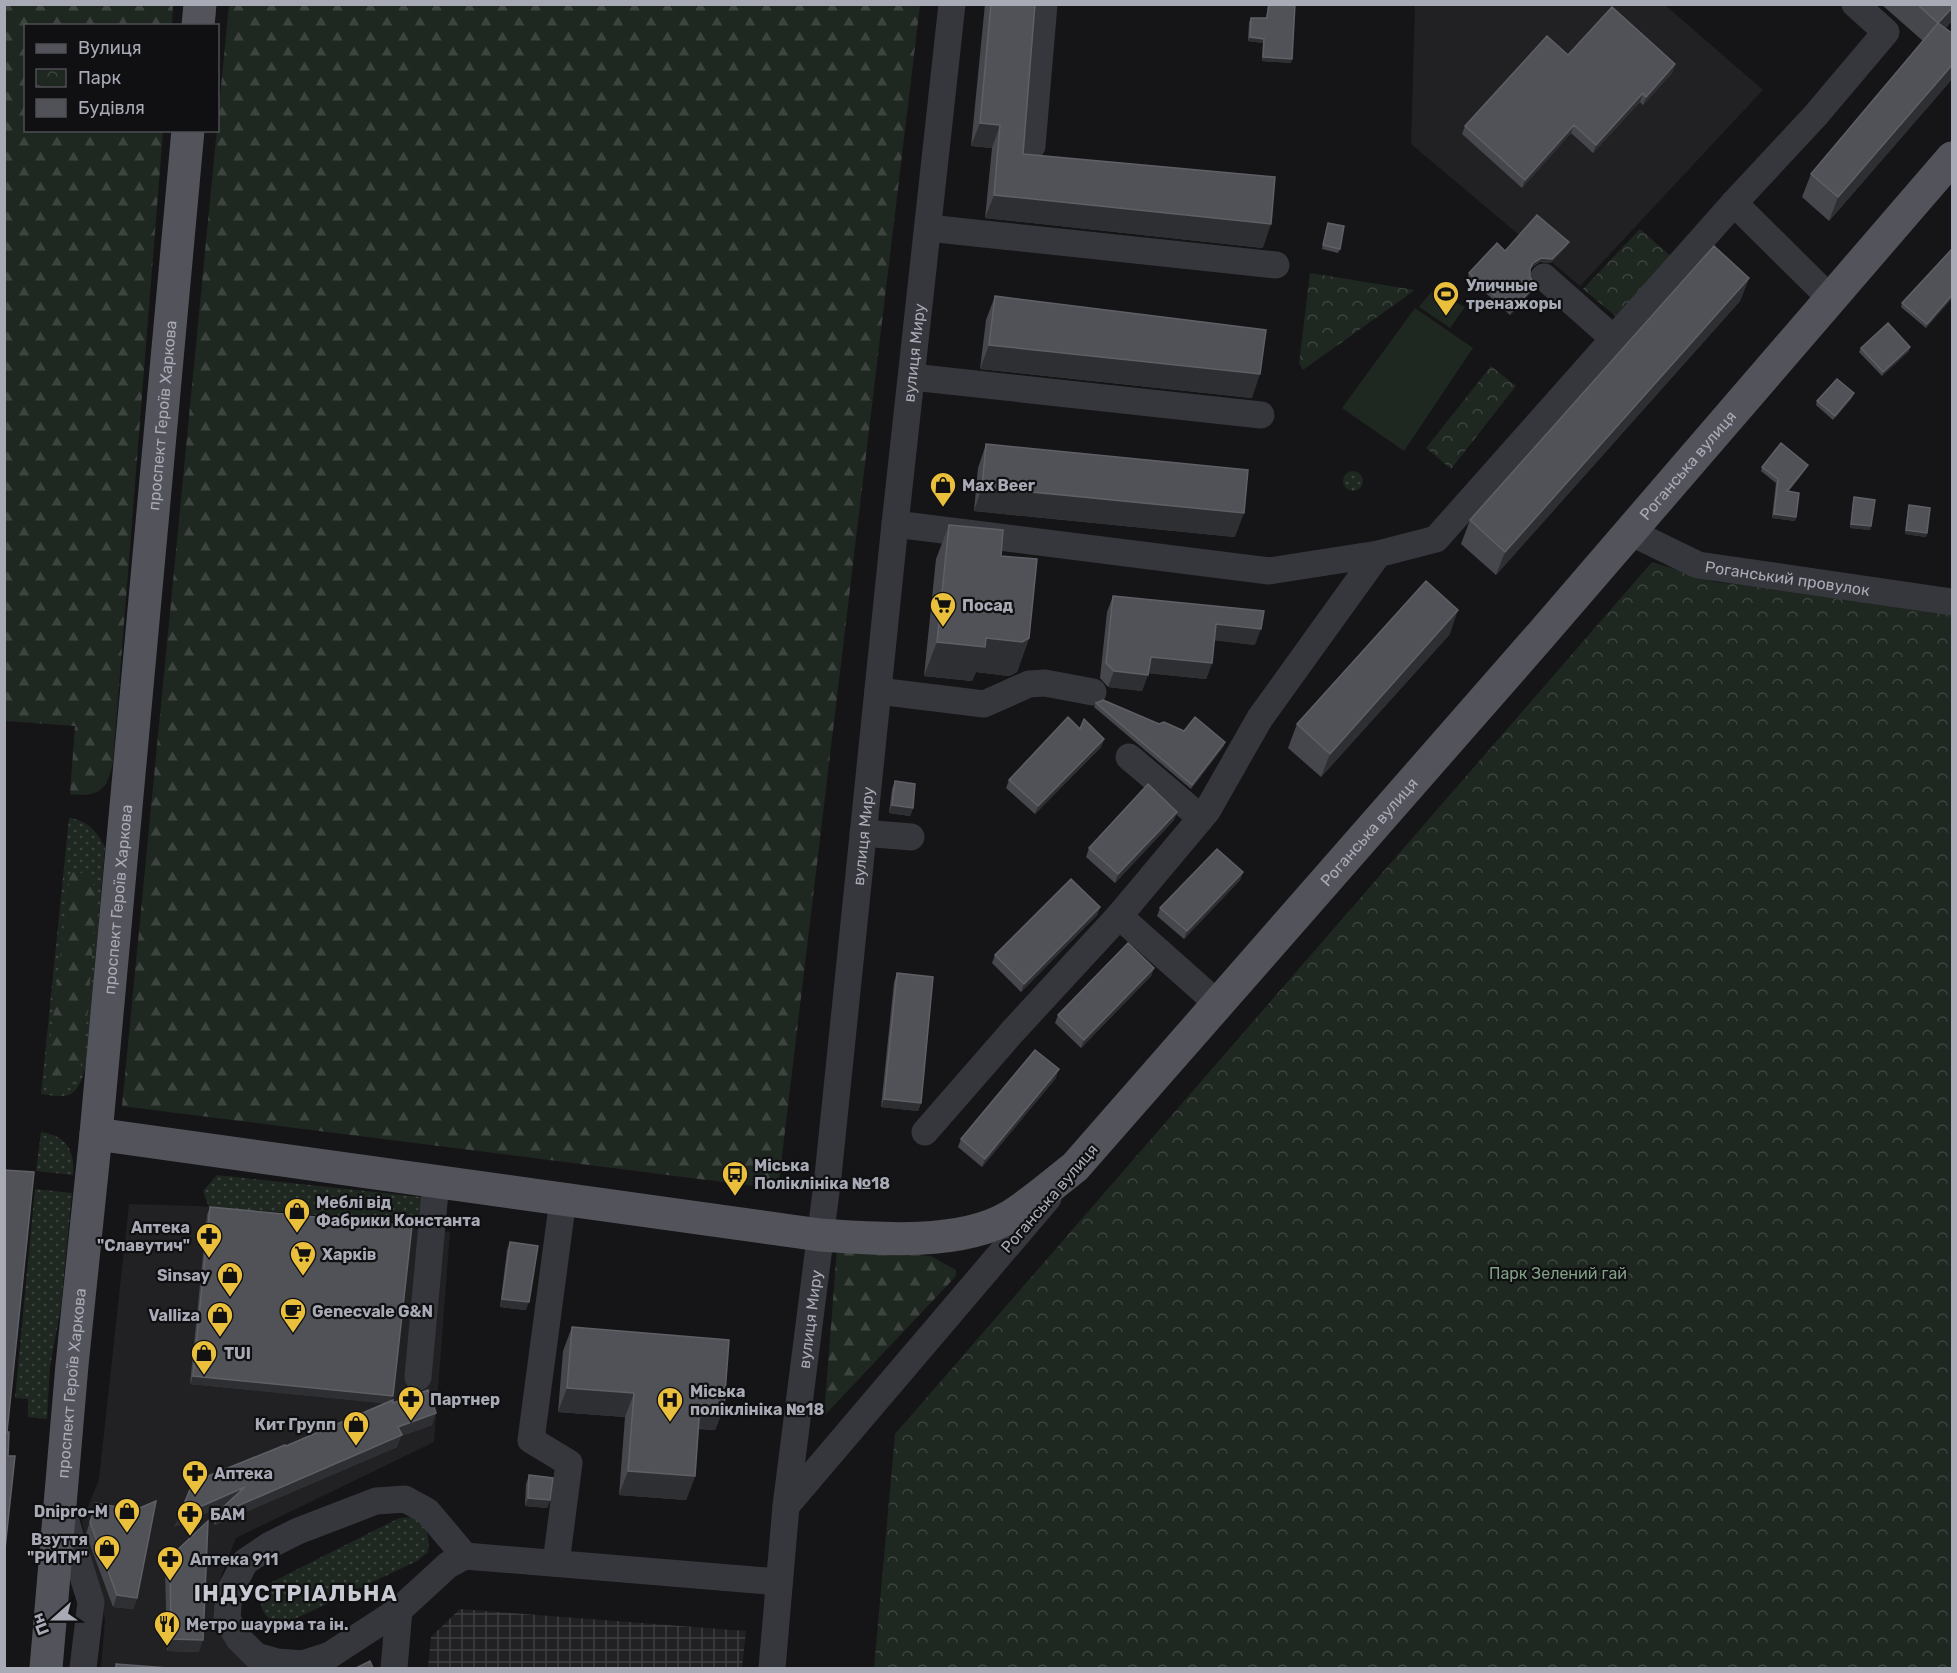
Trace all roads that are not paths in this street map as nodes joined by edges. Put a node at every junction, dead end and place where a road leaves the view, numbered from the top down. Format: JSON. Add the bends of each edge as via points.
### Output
{"nodes":[{"id":1,"x":200,"y":4,"type":"edge"},
{"id":2,"x":952,"y":4,"type":"edge"},
{"id":3,"x":1044,"y":4,"type":"edge"},
{"id":4,"x":1855,"y":4,"type":"edge"},
{"id":5,"x":198,"y":24,"type":"edge"},
{"id":6,"x":188,"y":132,"type":"edge"},
{"id":7,"x":1032,"y":146,"type":"dead end"},
{"id":8,"x":1953,"y":158,"type":"edge"},
{"id":9,"x":1734,"y":203,"type":"junction"},
{"id":10,"x":928,"y":228,"type":"junction"},
{"id":11,"x":1276,"y":265,"type":"dead end"},
{"id":12,"x":1544,"y":277,"type":"dead end"},
{"id":13,"x":1831,"y":299,"type":"junction"},
{"id":14,"x":1614,"y":339,"type":"junction"},
{"id":15,"x":912,"y":377,"type":"junction"},
{"id":16,"x":1261,"y":415,"type":"dead end"},
{"id":17,"x":895,"y":524,"type":"junction"},
{"id":18,"x":1630,"y":532,"type":"junction"},
{"id":19,"x":1378,"y":554,"type":"junction"},
{"id":20,"x":1953,"y":602,"type":"edge"},
{"id":21,"x":878,"y":692,"type":"junction"},
{"id":22,"x":1093,"y":692,"type":"dead end"},
{"id":23,"x":1129,"y":757,"type":"dead end"},
{"id":24,"x":1201,"y":818,"type":"junction"},
{"id":25,"x":863,"y":833,"type":"junction"},
{"id":26,"x":911,"y":837,"type":"dead end"},
{"id":27,"x":1119,"y":916,"type":"junction"},
{"id":28,"x":1218,"y":1004,"type":"junction"},
{"id":29,"x":925,"y":1132,"type":"dead end"},
{"id":30,"x":96,"y":1134,"type":"junction"},
{"id":31,"x":1075,"y":1167,"type":"junction"},
{"id":32,"x":436,"y":1181,"type":"junction"},
{"id":33,"x":563,"y":1198,"type":"junction"},
{"id":34,"x":820,"y":1235,"type":"junction"},
{"id":35,"x":418,"y":1377,"type":"dead end"},
{"id":36,"x":60,"y":1504,"type":"junction"},
{"id":37,"x":786,"y":1506,"type":"junction"},
{"id":38,"x":465,"y":1556,"type":"junction"},
{"id":39,"x":556,"y":1563,"type":"junction"},
{"id":40,"x":779,"y":1582,"type":"junction"},
{"id":41,"x":399,"y":1610,"type":"junction"},
{"id":42,"x":46,"y":1668,"type":"edge"},
{"id":43,"x":83,"y":1668,"type":"edge"},
{"id":44,"x":394,"y":1668,"type":"edge"},
{"id":45,"x":772,"y":1668,"type":"edge"}],
"edges":[{"from":1,"to":5,"type":"main road"},
{"from":2,"to":10,"type":"street","name":"вулиця Миру"},
{"from":3,"to":7,"type":"street"},
{"from":4,"to":9,"type":"street","via":[[1886,32],[1815,117]]},
{"from":6,"to":30,"type":"main road","name":"проспект Героїв Харкова"},
{"from":8,"to":13,"type":"main road","name":"Роганська вулиця"},
{"from":9,"to":13,"type":"street"},
{"from":9,"to":14,"type":"street"},
{"from":10,"to":11,"type":"street"},
{"from":10,"to":15,"type":"street","name":"вулиця Миру"},
{"from":12,"to":14,"type":"street"},
{"from":13,"to":18,"type":"main road","name":"Роганська вулиця"},
{"from":14,"to":19,"type":"street","via":[[1436,539]]},
{"from":15,"to":16,"type":"street"},
{"from":15,"to":17,"type":"street","name":"вулиця Миру"},
{"from":17,"to":19,"type":"street","via":[[1269,571]]},
{"from":17,"to":21,"type":"street","name":"вулиця Миру"},
{"from":18,"to":20,"type":"street","name":"Роганський провулок","via":[[1698,565]]},
{"from":18,"to":28,"type":"main road","name":"Роганська вулиця"},
{"from":19,"to":24,"type":"street","via":[[1260,718]]},
{"from":21,"to":22,"type":"street","via":[[984,704],[1029,684]]},
{"from":21,"to":25,"type":"street","name":"вулиця Миру"},
{"from":23,"to":24,"type":"street"},
{"from":24,"to":27,"type":"street"},
{"from":25,"to":26,"type":"street"},
{"from":25,"to":34,"type":"street","name":"вулиця Миру"},
{"from":27,"to":28,"type":"street"},
{"from":27,"to":29,"type":"street"},
{"from":28,"to":31,"type":"main road","name":"Роганська вулиця"},
{"from":30,"to":32,"type":"main road"},
{"from":30,"to":36,"type":"main road","name":"проспект Героїв Харкова"},
{"from":31,"to":34,"type":"main road","via":[[1008,1218],[968,1233],[931,1238]]},
{"from":31,"to":37,"type":"street","name":"Роганська вулиця"},
{"from":32,"to":33,"type":"main road"},
{"from":32,"to":35,"type":"street"},
{"from":33,"to":34,"type":"main road"},
{"from":33,"to":39,"type":"street","via":[[531,1440],[569,1463]]},
{"from":34,"to":37,"type":"street","name":"вулиця Миру"},
{"from":36,"to":42,"type":"main road","name":"проспект Героїв Харкова"},
{"from":36,"to":43,"type":"street","via":[[91,1602]]},
{"from":37,"to":40,"type":"street","name":"вулиця Миру"},
{"from":38,"to":39,"type":"street"},
{"from":38,"to":41,"type":"street","via":[[448,1565]]},
{"from":38,"to":41,"type":"street","via":[[427,1511],[405,1499],[376,1501],[270,1545],[245,1562],[229,1593],[227,1619],[239,1640],[256,1656],[302,1664],[330,1655]]},
{"from":39,"to":40,"type":"street"},
{"from":40,"to":45,"type":"street","name":"вулиця Миру"},
{"from":41,"to":44,"type":"street"}]}
